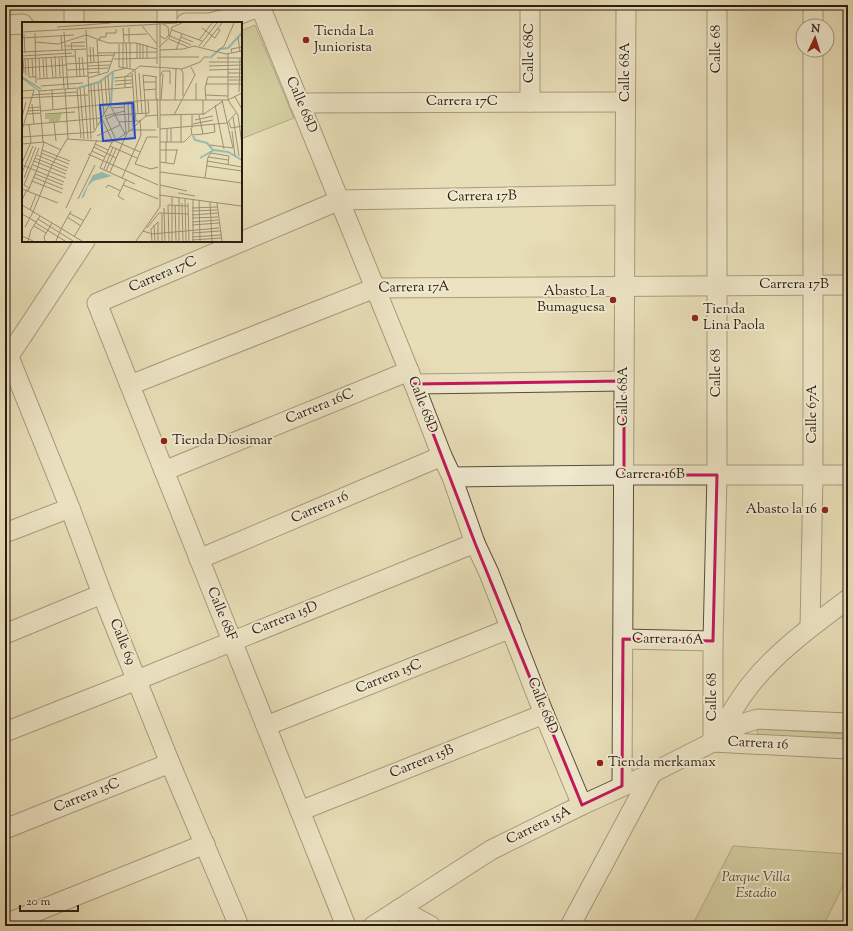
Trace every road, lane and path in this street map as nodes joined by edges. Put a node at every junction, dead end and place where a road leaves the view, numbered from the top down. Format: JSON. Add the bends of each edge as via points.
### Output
{"nodes":[{"id":1,"x":74,"y":5,"type":"edge"},
{"id":2,"x":167,"y":5,"type":"edge"},
{"id":3,"x":530,"y":5,"type":"edge"},
{"id":4,"x":626,"y":5,"type":"edge"},
{"id":5,"x":717,"y":5,"type":"edge"},
{"id":6,"x":813,"y":5,"type":"edge"},
{"id":7,"x":257,"y":6,"type":"edge"},
{"id":8,"x":813,"y":18,"type":"edge"},
{"id":9,"x":231,"y":20,"type":"edge"},
{"id":10,"x":74,"y":22,"type":"edge"},
{"id":11,"x":167,"y":22,"type":"edge"},
{"id":12,"x":217,"y":22,"type":"edge"},
{"id":13,"x":22,"y":24,"type":"edge"},
{"id":14,"x":5,"y":25,"type":"edge"},
{"id":15,"x":813,"y":58,"type":"edge"},
{"id":16,"x":530,"y":102,"type":"junction"},
{"id":17,"x":626,"y":102,"type":"junction"},
{"id":18,"x":300,"y":103,"type":"junction"},
{"id":19,"x":625,"y":195,"type":"junction"},
{"id":20,"x":340,"y":200,"type":"junction"},
{"id":21,"x":241,"y":242,"type":"edge"},
{"id":22,"x":242,"y":242,"type":"edge"},
{"id":23,"x":79,"y":246,"type":"edge"},
{"id":24,"x":717,"y":285,"type":"junction"},
{"id":25,"x":813,"y":285,"type":"junction"},
{"id":26,"x":848,"y":285,"type":"edge"},
{"id":27,"x":625,"y":286,"type":"junction"},
{"id":28,"x":375,"y":288,"type":"junction"},
{"id":29,"x":97,"y":303,"type":"joint"},
{"id":30,"x":8,"y":356,"type":"edge"},
{"id":31,"x":411,"y":378,"type":"junction"},
{"id":32,"x":624,"y":381,"type":"junction"},
{"id":33,"x":130,"y":386,"type":"junction"},
{"id":34,"x":442,"y":456,"type":"junction"},
{"id":35,"x":164,"y":471,"type":"junction"},
{"id":36,"x":624,"y":475,"type":"junction"},
{"id":37,"x":716,"y":475,"type":"junction"},
{"id":38,"x":813,"y":475,"type":"junction"},
{"id":39,"x":848,"y":475,"type":"edge"},
{"id":40,"x":452,"y":477,"type":"junction"},
{"id":41,"x":70,"y":508,"type":"junction"},
{"id":42,"x":5,"y":533,"type":"edge"},
{"id":43,"x":475,"y":543,"type":"junction"},
{"id":44,"x":199,"y":559,"type":"junction"},
{"id":45,"x":102,"y":594,"type":"junction"},
{"id":46,"x":848,"y":599,"type":"edge"},
{"id":47,"x":810,"y":627,"type":"junction"},
{"id":48,"x":511,"y":628,"type":"junction"},
{"id":49,"x":5,"y":634,"type":"edge"},
{"id":50,"x":623,"y":639,"type":"junction"},
{"id":51,"x":232,"y":641,"type":"junction"},
{"id":52,"x":713,"y":641,"type":"junction"},
{"id":53,"x":137,"y":680,"type":"junction"},
{"id":54,"x":544,"y":714,"type":"junction"},
{"id":55,"x":848,"y":723,"type":"edge"},
{"id":56,"x":266,"y":726,"type":"junction"},
{"id":57,"x":5,"y":732,"type":"edge"},
{"id":58,"x":713,"y":742,"type":"junction"},
{"id":59,"x":848,"y":749,"type":"edge"},
{"id":60,"x":170,"y":763,"type":"junction"},
{"id":61,"x":652,"y":773,"type":"junction"},
{"id":62,"x":622,"y":786,"type":"junction"},
{"id":63,"x":582,"y":805,"type":"junction"},
{"id":64,"x":300,"y":811,"type":"junction"},
{"id":65,"x":5,"y":829,"type":"edge"},
{"id":66,"x":205,"y":844,"type":"junction"},
{"id":67,"x":399,"y":909,"type":"junction"},
{"id":68,"x":5,"y":924,"type":"edge"},
{"id":69,"x":10,"y":926,"type":"edge"},
{"id":70,"x":239,"y":926,"type":"edge"},
{"id":71,"x":346,"y":926,"type":"edge"},
{"id":72,"x":373,"y":926,"type":"edge"},
{"id":73,"x":432,"y":926,"type":"edge"},
{"id":74,"x":570,"y":926,"type":"edge"}],
"edges":[{"from":1,"to":10,"type":"street"},
{"from":2,"to":11,"type":"street"},
{"from":3,"to":16,"type":"street","name":"Calle 68C"},
{"from":4,"to":17,"type":"street","name":"Calle 68A"},
{"from":5,"to":24,"type":"street","name":"Calle 68"},
{"from":6,"to":8,"type":"street"},
{"from":7,"to":9,"type":"street"},
{"from":7,"to":18,"type":"street","name":"Calle 68D"},
{"from":9,"to":12,"type":"street"},
{"from":13,"to":14,"type":"street"},
{"from":15,"to":25,"type":"street","name":"Calle 67A"},
{"from":16,"to":17,"type":"street","name":"Carrera 17C"},
{"from":16,"to":18,"type":"street","name":"Carrera 17C"},
{"from":17,"to":19,"type":"street","name":"Calle 68A"},
{"from":18,"to":20,"type":"street","name":"Calle 68D"},
{"from":19,"to":20,"type":"street","name":"Carrera 17B"},
{"from":19,"to":27,"type":"street","name":"Calle 68A"},
{"from":20,"to":22,"type":"street","name":"Carrera 17C"},
{"from":20,"to":28,"type":"street","name":"Calle 68D"},
{"from":21,"to":29,"type":"street","name":"Carrera 17C"},
{"from":23,"to":30,"type":"street"},
{"from":24,"to":25,"type":"street","name":"Carrera 17B"},
{"from":24,"to":27,"type":"street","name":"Carrera 17A"},
{"from":24,"to":37,"type":"street","name":"Calle 68"},
{"from":25,"to":26,"type":"street","name":"Carrera 17B"},
{"from":25,"to":38,"type":"street","name":"Calle 67A"},
{"from":27,"to":28,"type":"street","name":"Carrera 17A"},
{"from":27,"to":32,"type":"street","name":"Calle 68A"},
{"from":28,"to":31,"type":"street","name":"Calle 68D"},
{"from":28,"to":33,"type":"street","name":"Carrera 17A"},
{"from":29,"to":33,"type":"street","name":"Calle 68F"},
{"from":30,"to":41,"type":"street","name":"Calle 69"},
{"from":31,"to":32,"type":"street","name":"Carrera 16C"},
{"from":31,"to":34,"type":"street","name":"Calle 68D"},
{"from":31,"to":35,"type":"street","name":"Carrera 16C"},
{"from":32,"to":36,"type":"street","name":"Calle 68A"},
{"from":33,"to":35,"type":"street","name":"Calle 68F"},
{"from":34,"to":40,"type":"street","name":"Calle 68D"},
{"from":34,"to":44,"type":"street","name":"Carrera 16"},
{"from":35,"to":44,"type":"street","name":"Calle 68F"},
{"from":36,"to":37,"type":"street","name":"Carrera 16B"},
{"from":36,"to":40,"type":"street","name":"Carrera 16B"},
{"from":36,"to":50,"type":"street","name":"Calle 68A"},
{"from":37,"to":38,"type":"street","name":"Carrera 16B"},
{"from":37,"to":52,"type":"street","name":"Calle 68"},
{"from":38,"to":39,"type":"street","name":"Carrera 16B"},
{"from":38,"to":47,"type":"street","name":"Calle 67A"},
{"from":40,"to":43,"type":"street","name":"Calle 68D"},
{"from":41,"to":42,"type":"street"},
{"from":41,"to":45,"type":"street","name":"Calle 69"},
{"from":43,"to":48,"type":"street","name":"Calle 68D"},
{"from":43,"to":51,"type":"street","name":"Carrera 15D"},
{"from":44,"to":51,"type":"street","name":"Calle 68F"},
{"from":45,"to":49,"type":"street"},
{"from":45,"to":53,"type":"street","name":"Calle 69"},
{"from":46,"to":47,"type":"street"},
{"from":47,"to":58,"type":"street","via":[[750,684]]},
{"from":48,"to":54,"type":"street","name":"Calle 68D"},
{"from":48,"to":56,"type":"street","name":"Carrera 15C"},
{"from":50,"to":52,"type":"street","name":"Carrera 16A"},
{"from":50,"to":62,"type":"street","name":"Calle 68A"},
{"from":51,"to":53,"type":"street","name":"Carrera 15D"},
{"from":51,"to":56,"type":"street","name":"Calle 68F"},
{"from":52,"to":58,"type":"street","name":"Calle 68"},
{"from":53,"to":57,"type":"street","name":"Carrera 15D"},
{"from":53,"to":60,"type":"street","name":"Calle 69"},
{"from":54,"to":63,"type":"street","name":"Calle 68D"},
{"from":54,"to":64,"type":"street","name":"Carrera 15B"},
{"from":55,"to":58,"type":"street","name":"Carrera 16","via":[[758,719],[732,729]]},
{"from":56,"to":64,"type":"street","name":"Calle 68F"},
{"from":58,"to":59,"type":"street","name":"Carrera 16"},
{"from":58,"to":61,"type":"street","name":"Carrera 15A"},
{"from":60,"to":65,"type":"street","name":"Carrera 15C"},
{"from":60,"to":66,"type":"street","name":"Calle 69"},
{"from":61,"to":62,"type":"street","name":"Carrera 15A"},
{"from":61,"to":74,"type":"street"},
{"from":62,"to":63,"type":"street","name":"Carrera 15A"},
{"from":63,"to":67,"type":"street","name":"Carrera 15A","via":[[491,850]]},
{"from":64,"to":71,"type":"street","name":"Calle 68F"},
{"from":66,"to":68,"type":"street"},
{"from":66,"to":70,"type":"street","name":"Calle 69"},
{"from":67,"to":72,"type":"street","name":"Carrera 15A"},
{"from":67,"to":73,"type":"street"},
{"from":68,"to":69,"type":"street"}]}
